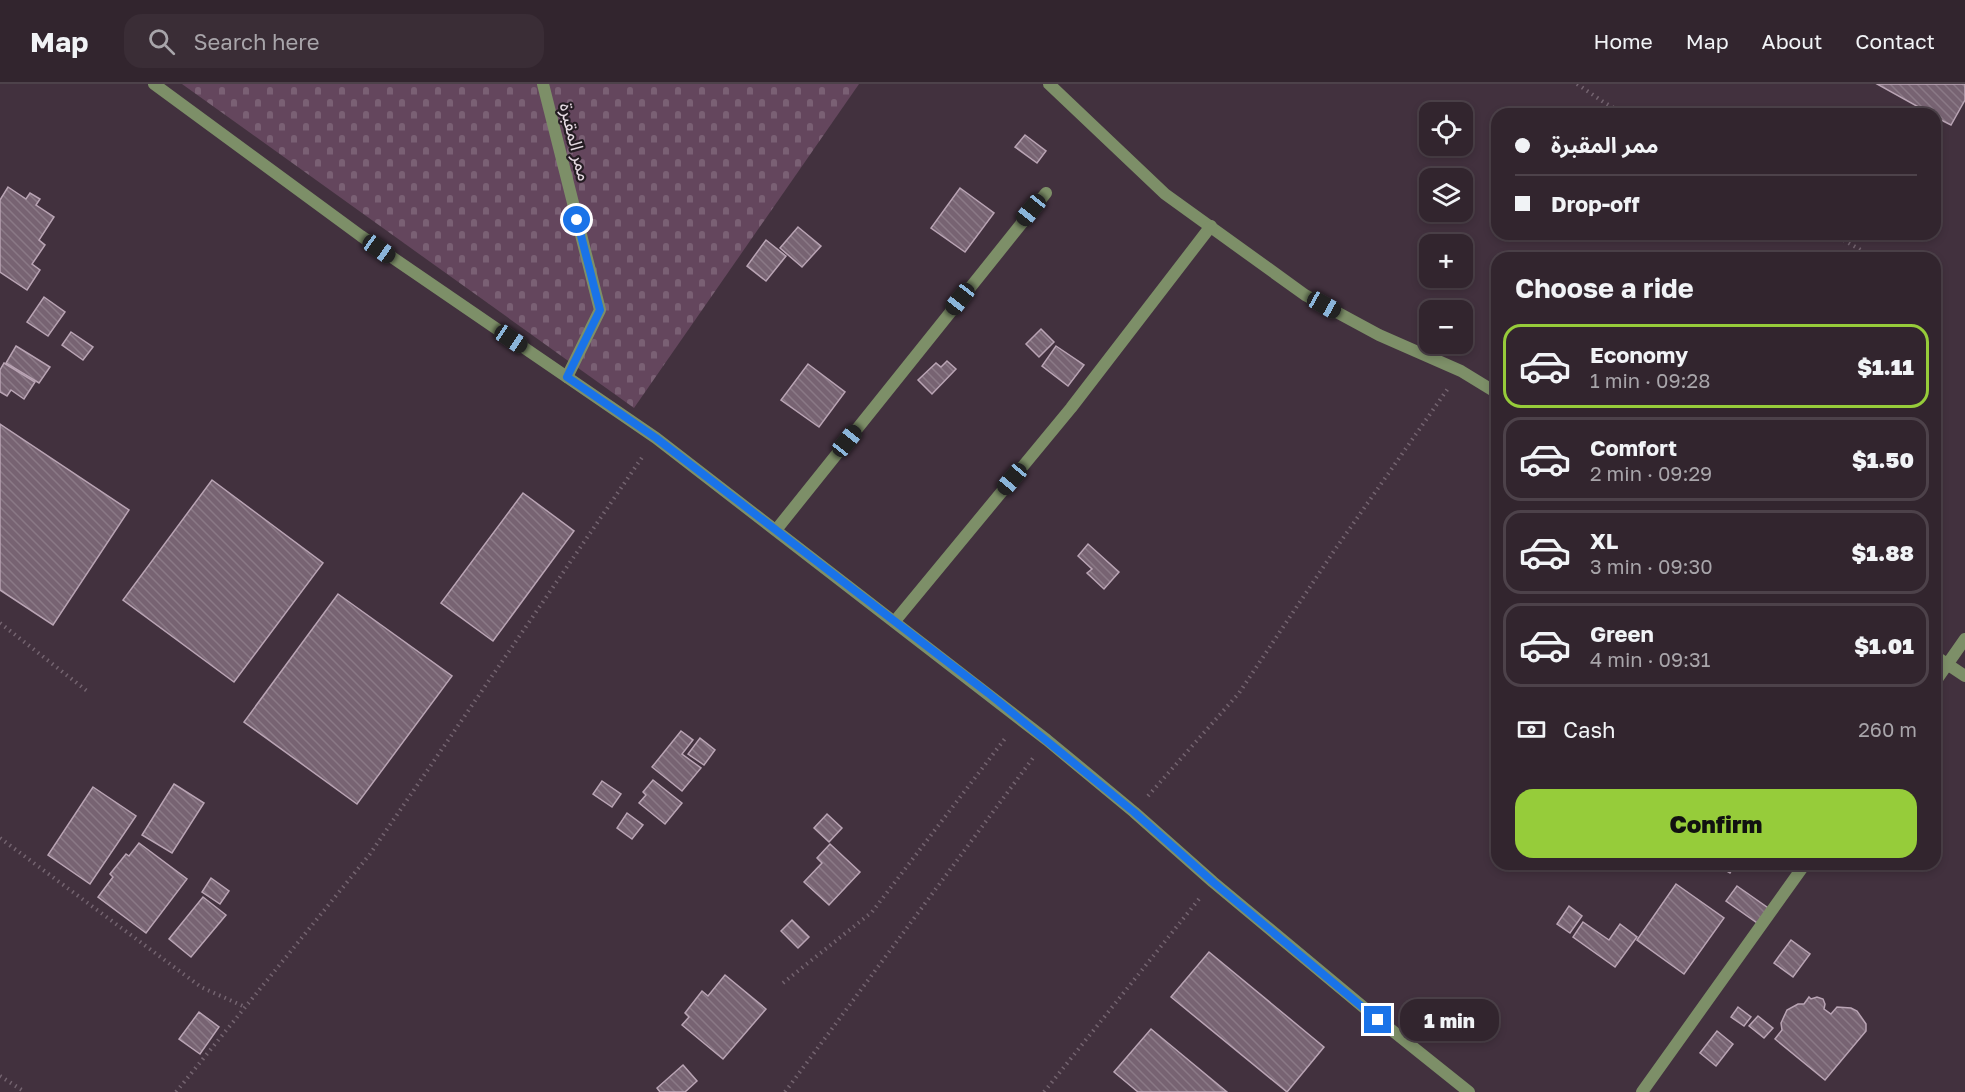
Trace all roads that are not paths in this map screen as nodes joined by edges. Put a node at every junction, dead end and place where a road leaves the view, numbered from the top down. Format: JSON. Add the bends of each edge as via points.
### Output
{"nodes":[{"id":1,"x":154,"y":84,"type":"edge"},
{"id":2,"x":543,"y":84,"type":"edge"},
{"id":3,"x":1048,"y":84,"type":"edge"},
{"id":4,"x":1046,"y":192,"type":"dead end"},
{"id":5,"x":1211,"y":226,"type":"junction"},
{"id":6,"x":567,"y":377,"type":"junction"},
{"id":7,"x":1491,"y":389,"type":"edge"},
{"id":8,"x":776,"y":530,"type":"junction"},
{"id":9,"x":895,"y":621,"type":"junction"},
{"id":10,"x":1965,"y":639,"type":"edge"},
{"id":11,"x":1941,"y":659,"type":"edge"},
{"id":12,"x":1948,"y":663,"type":"junction"},
{"id":13,"x":1941,"y":673,"type":"edge"},
{"id":14,"x":1965,"y":676,"type":"edge"},
{"id":15,"x":1801,"y":870,"type":"edge"},
{"id":16,"x":1469,"y":1092,"type":"edge"},
{"id":17,"x":1642,"y":1092,"type":"edge"}],
"edges":[{"from":1,"to":6,"type":"street","via":[[360,236]]},
{"from":2,"to":6,"type":"street","name":"ممر المقبرة","via":[[600,310]]},
{"from":3,"to":5,"type":"street","via":[[1165,194]]},
{"from":4,"to":8,"type":"street"},
{"from":5,"to":7,"type":"street","via":[[1305,294],[1378,335],[1461,371]]},
{"from":5,"to":9,"type":"street","via":[[1071,408]]},
{"from":6,"to":8,"type":"street","via":[[656,438]]},
{"from":8,"to":9,"type":"street"},
{"from":9,"to":16,"type":"street","via":[[1047,740]]},
{"from":10,"to":12,"type":"street"},
{"from":11,"to":12,"type":"street"},
{"from":12,"to":13,"type":"street"},
{"from":12,"to":14,"type":"street"},
{"from":15,"to":17,"type":"street"}]}
